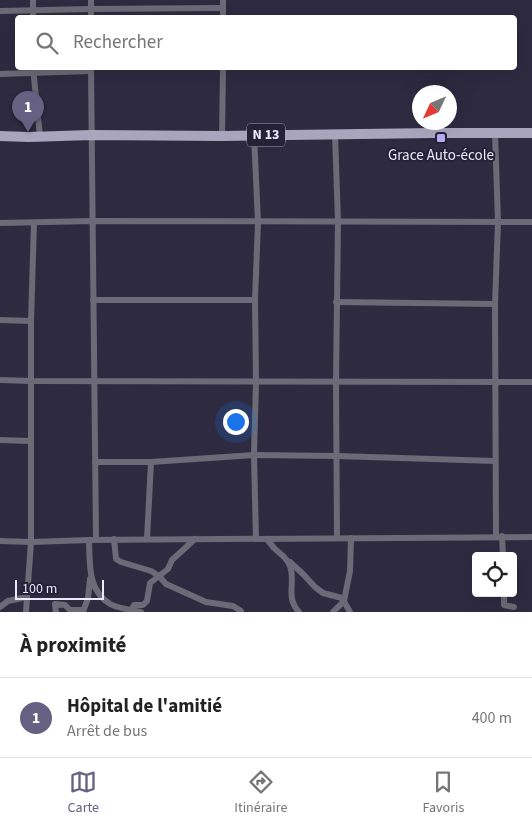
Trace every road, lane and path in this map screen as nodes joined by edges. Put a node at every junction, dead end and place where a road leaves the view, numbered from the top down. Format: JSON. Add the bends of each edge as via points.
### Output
{"nodes":[{"id":1,"x":32,"y":0,"type":"edge"},
{"id":2,"x":91,"y":0,"type":"edge"},
{"id":3,"x":157,"y":0,"type":"edge"},
{"id":4,"x":223,"y":0,"type":"edge"},
{"id":5,"x":91,"y":8,"type":"junction"},
{"id":6,"x":157,"y":8,"type":"junction"},
{"id":7,"x":224,"y":8,"type":"junction"},
{"id":8,"x":0,"y":11,"type":"edge"},
{"id":9,"x":33,"y":14,"type":"edge"},
{"id":10,"x":91,"y":15,"type":"edge"},
{"id":11,"x":223,"y":15,"type":"edge"},
{"id":12,"x":34,"y":70,"type":"edge"},
{"id":13,"x":91,"y":70,"type":"edge"},
{"id":14,"x":223,"y":70,"type":"edge"},
{"id":15,"x":0,"y":74,"type":"edge"},
{"id":16,"x":495,"y":133,"type":"junction"},
{"id":17,"x":532,"y":133,"type":"edge"},
{"id":18,"x":335,"y":134,"type":"junction"},
{"id":19,"x":91,"y":135,"type":"junction"},
{"id":20,"x":254,"y":135,"type":"junction"},
{"id":21,"x":0,"y":136,"type":"edge"},
{"id":22,"x":40,"y":136,"type":"junction"},
{"id":23,"x":222,"y":136,"type":"junction"},
{"id":24,"x":93,"y":221,"type":"junction"},
{"id":25,"x":258,"y":222,"type":"junction"},
{"id":26,"x":338,"y":222,"type":"junction"},
{"id":27,"x":498,"y":222,"type":"junction"},
{"id":28,"x":532,"y":222,"type":"edge"},
{"id":29,"x":0,"y":223,"type":"edge"},
{"id":30,"x":34,"y":223,"type":"junction"},
{"id":31,"x":92,"y":300,"type":"junction"},
{"id":32,"x":255,"y":300,"type":"junction"},
{"id":33,"x":336,"y":302,"type":"junction"},
{"id":34,"x":495,"y":304,"type":"junction"},
{"id":35,"x":0,"y":320,"type":"edge"},
{"id":36,"x":31,"y":321,"type":"junction"},
{"id":37,"x":0,"y":380,"type":"edge"},
{"id":38,"x":31,"y":381,"type":"junction"},
{"id":39,"x":94,"y":382,"type":"junction"},
{"id":40,"x":256,"y":382,"type":"junction"},
{"id":41,"x":336,"y":382,"type":"junction"},
{"id":42,"x":495,"y":382,"type":"junction"},
{"id":43,"x":532,"y":382,"type":"edge"},
{"id":44,"x":0,"y":440,"type":"edge"},
{"id":45,"x":30,"y":441,"type":"junction"},
{"id":46,"x":254,"y":455,"type":"junction"},
{"id":47,"x":337,"y":456,"type":"junction"},
{"id":48,"x":495,"y":461,"type":"junction"},
{"id":49,"x":95,"y":462,"type":"junction"},
{"id":50,"x":151,"y":462,"type":"junction"},
{"id":51,"x":499,"y":536,"type":"junction"},
{"id":52,"x":532,"y":537,"type":"edge"},
{"id":53,"x":337,"y":538,"type":"junction"},
{"id":54,"x":351,"y":538,"type":"junction"},
{"id":55,"x":92,"y":539,"type":"junction"},
{"id":56,"x":114,"y":539,"type":"junction"},
{"id":57,"x":147,"y":539,"type":"junction"},
{"id":58,"x":195,"y":539,"type":"junction"},
{"id":59,"x":256,"y":539,"type":"junction"},
{"id":60,"x":267,"y":539,"type":"junction"},
{"id":61,"x":0,"y":541,"type":"edge"},
{"id":62,"x":31,"y":542,"type":"junction"},
{"id":63,"x":502,"y":552,"type":"edge"},
{"id":64,"x":288,"y":561,"type":"junction"},
{"id":65,"x":159,"y":576,"type":"junction"},
{"id":66,"x":90,"y":577,"type":"junction"},
{"id":67,"x":27,"y":597,"type":"junction"},
{"id":68,"x":504,"y":597,"type":"edge"},
{"id":69,"x":344,"y":601,"type":"junction"},
{"id":70,"x":0,"y":606,"type":"edge"},
{"id":71,"x":514,"y":607,"type":"dead end"},
{"id":72,"x":294,"y":610,"type":"edge"},
{"id":73,"x":83,"y":611,"type":"edge"},
{"id":74,"x":130,"y":611,"type":"edge"},
{"id":75,"x":26,"y":612,"type":"edge"},
{"id":76,"x":56,"y":612,"type":"edge"},
{"id":77,"x":141,"y":612,"type":"edge"},
{"id":78,"x":241,"y":612,"type":"edge"},
{"id":79,"x":333,"y":612,"type":"edge"},
{"id":80,"x":350,"y":612,"type":"edge"}],
"edges":[{"from":1,"to":9,"type":"street"},
{"from":2,"to":5,"type":"street"},
{"from":3,"to":6,"type":"street"},
{"from":4,"to":7,"type":"street"},
{"from":5,"to":6,"type":"street"},
{"from":5,"to":9,"type":"street"},
{"from":5,"to":10,"type":"street"},
{"from":6,"to":7,"type":"street"},
{"from":7,"to":11,"type":"street"},
{"from":8,"to":9,"type":"street"},
{"from":12,"to":13,"type":"street"},
{"from":12,"to":15,"type":"street"},
{"from":12,"to":22,"type":"street"},
{"from":13,"to":19,"type":"street"},
{"from":14,"to":23,"type":"street"},
{"from":16,"to":17,"type":"main road","number":"N 13"},
{"from":16,"to":18,"type":"main road","number":"N 13"},
{"from":16,"to":27,"type":"street"},
{"from":18,"to":20,"type":"main road","number":"N 13"},
{"from":18,"to":26,"type":"street"},
{"from":19,"to":22,"type":"main road","number":"N 13"},
{"from":19,"to":23,"type":"main road","number":"N 13"},
{"from":19,"to":24,"type":"street"},
{"from":20,"to":23,"type":"main road","number":"N 13"},
{"from":20,"to":25,"type":"street"},
{"from":21,"to":22,"type":"main road","number":"N 13"},
{"from":24,"to":25,"type":"street"},
{"from":24,"to":30,"type":"street"},
{"from":24,"to":31,"type":"street"},
{"from":25,"to":26,"type":"street"},
{"from":25,"to":32,"type":"street"},
{"from":26,"to":27,"type":"street"},
{"from":26,"to":33,"type":"street"},
{"from":27,"to":28,"type":"street"},
{"from":27,"to":34,"type":"street"},
{"from":29,"to":30,"type":"street"},
{"from":30,"to":36,"type":"street"},
{"from":31,"to":32,"type":"street"},
{"from":31,"to":39,"type":"street"},
{"from":32,"to":40,"type":"street"},
{"from":33,"to":34,"type":"street"},
{"from":33,"to":41,"type":"street"},
{"from":34,"to":42,"type":"street"},
{"from":35,"to":36,"type":"street"},
{"from":36,"to":38,"type":"street"},
{"from":37,"to":38,"type":"street"},
{"from":38,"to":39,"type":"street"},
{"from":38,"to":45,"type":"street"},
{"from":39,"to":40,"type":"street"},
{"from":39,"to":49,"type":"street"},
{"from":40,"to":41,"type":"street"},
{"from":40,"to":46,"type":"street"},
{"from":41,"to":42,"type":"street"},
{"from":41,"to":47,"type":"street"},
{"from":42,"to":43,"type":"street"},
{"from":42,"to":48,"type":"street"},
{"from":44,"to":45,"type":"street"},
{"from":45,"to":62,"type":"street"},
{"from":46,"to":47,"type":"street"},
{"from":46,"to":50,"type":"street"},
{"from":46,"to":59,"type":"street"},
{"from":47,"to":48,"type":"street"},
{"from":47,"to":53,"type":"street"},
{"from":48,"to":51,"type":"street"},
{"from":49,"to":50,"type":"street"},
{"from":49,"to":55,"type":"street"},
{"from":50,"to":57,"type":"street"},
{"from":51,"to":52,"type":"street"},
{"from":51,"to":54,"type":"street"},
{"from":51,"to":63,"type":"street"},
{"from":53,"to":54,"type":"street"},
{"from":53,"to":60,"type":"street"},
{"from":54,"to":69,"type":"street","via":[[350,571]]},
{"from":55,"to":56,"type":"street"},
{"from":55,"to":62,"type":"street"},
{"from":55,"to":66,"type":"street"},
{"from":56,"to":57,"type":"street"},
{"from":56,"to":65,"type":"street","via":[[116,559]]},
{"from":57,"to":58,"type":"street"},
{"from":58,"to":59,"type":"street"},
{"from":58,"to":65,"type":"street"},
{"from":59,"to":60,"type":"street"},
{"from":60,"to":64,"type":"street"},
{"from":61,"to":62,"type":"street"},
{"from":62,"to":67,"type":"street"},
{"from":64,"to":69,"type":"street","via":[[323,593]]},
{"from":64,"to":72,"type":"street"},
{"from":65,"to":74,"type":"street","via":[[150,583],[143,605],[134,605]]},
{"from":65,"to":78,"type":"street","via":[[166,584],[206,602],[233,606]]},
{"from":66,"to":73,"type":"street"},
{"from":66,"to":74,"type":"street","via":[[98,593],[110,604]]},
{"from":67,"to":70,"type":"street"},
{"from":67,"to":75,"type":"street"},
{"from":68,"to":71,"type":"street","via":[[504,605]]},
{"from":69,"to":79,"type":"street"},
{"from":69,"to":80,"type":"street"},
{"from":73,"to":76,"type":"street","via":[[56,604]]},
{"from":74,"to":77,"type":"street"}]}
